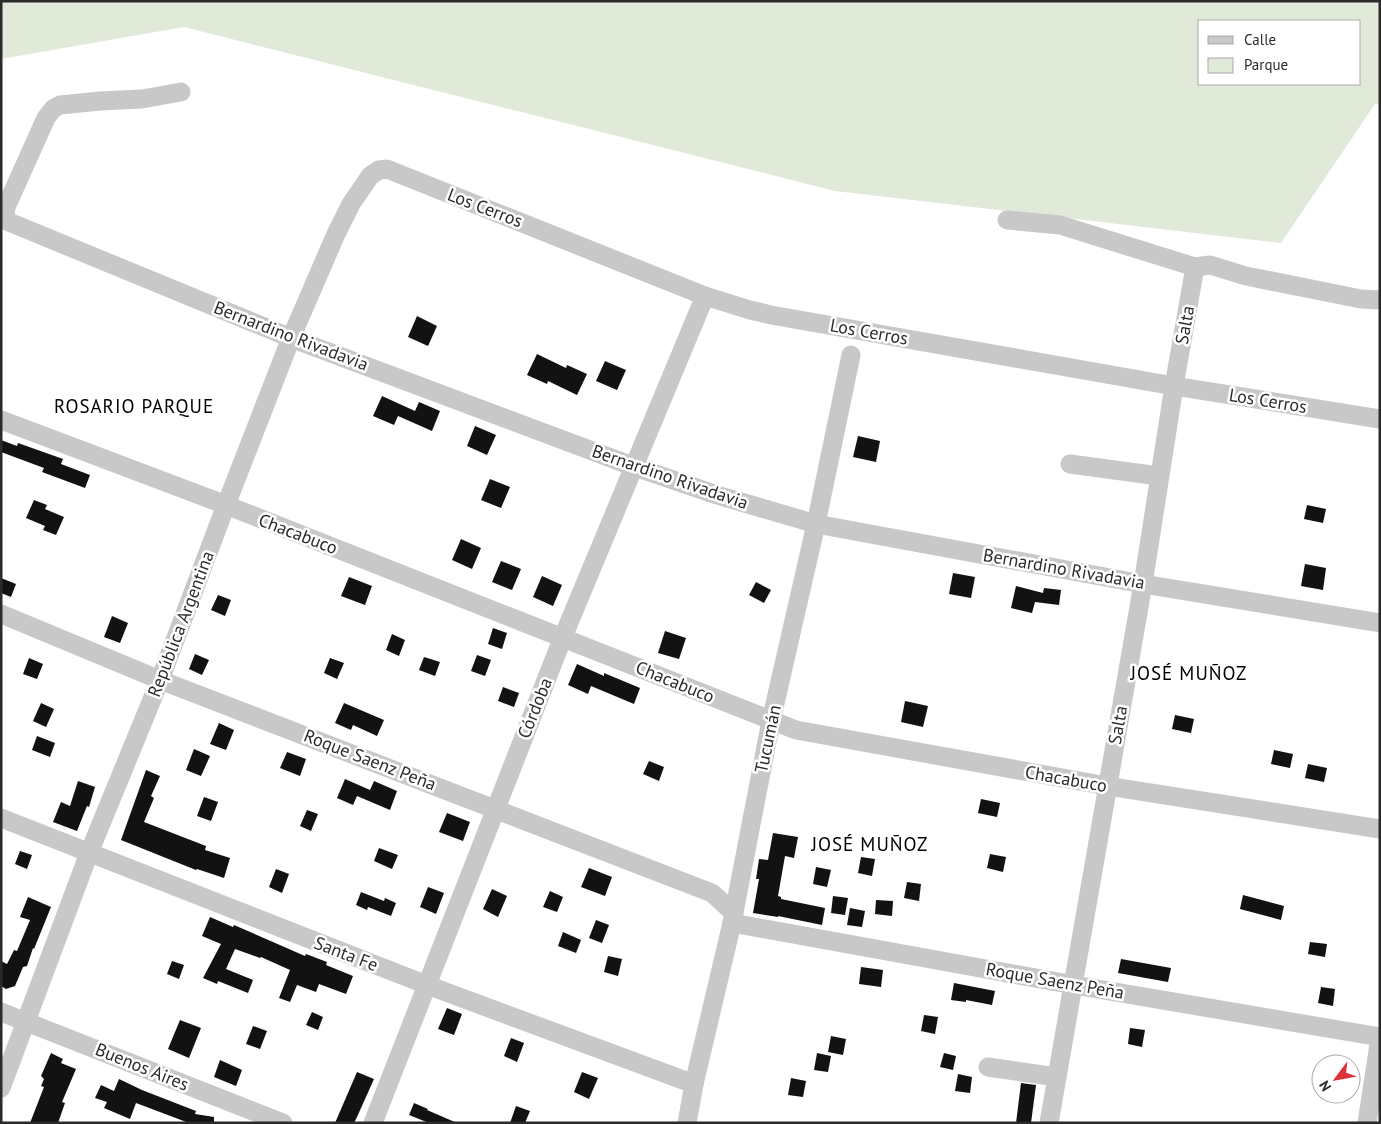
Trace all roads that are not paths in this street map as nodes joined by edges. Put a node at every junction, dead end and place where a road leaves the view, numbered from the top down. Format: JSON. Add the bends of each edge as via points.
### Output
{"nodes":[{"id":1,"x":181,"y":92,"type":"dead end"},
{"id":2,"x":379,"y":170,"type":"joint"},
{"id":3,"x":1007,"y":220,"type":"dead end"},
{"id":4,"x":1195,"y":267,"type":"junction"},
{"id":5,"x":704,"y":296,"type":"junction"},
{"id":6,"x":1380,"y":300,"type":"edge"},
{"id":7,"x":292,"y":338,"type":"junction"},
{"id":8,"x":851,"y":355,"type":"dead end"},
{"id":9,"x":1174,"y":386,"type":"junction"},
{"id":10,"x":1380,"y":419,"type":"edge"},
{"id":11,"x":1,"y":420,"type":"edge"},
{"id":12,"x":1070,"y":464,"type":"dead end"},
{"id":13,"x":635,"y":468,"type":"junction"},
{"id":14,"x":1159,"y":476,"type":"junction"},
{"id":15,"x":226,"y":505,"type":"junction"},
{"id":16,"x":816,"y":524,"type":"junction"},
{"id":17,"x":1143,"y":584,"type":"junction"},
{"id":18,"x":1,"y":614,"type":"edge"},
{"id":19,"x":1380,"y":623,"type":"edge"},
{"id":20,"x":563,"y":637,"type":"junction"},
{"id":21,"x":160,"y":680,"type":"junction"},
{"id":22,"x":771,"y":720,"type":"junction"},
{"id":23,"x":1107,"y":786,"type":"junction"},
{"id":24,"x":496,"y":809,"type":"junction"},
{"id":25,"x":1,"y":818,"type":"edge"},
{"id":26,"x":1380,"y":829,"type":"edge"},
{"id":27,"x":89,"y":853,"type":"junction"},
{"id":28,"x":733,"y":918,"type":"junction"},
{"id":29,"x":427,"y":985,"type":"junction"},
{"id":30,"x":1074,"y":985,"type":"junction"},
{"id":31,"x":1,"y":1012,"type":"edge"},
{"id":32,"x":27,"y":1022,"type":"junction"},
{"id":33,"x":1380,"y":1038,"type":"edge"},
{"id":34,"x":988,"y":1067,"type":"dead end"},
{"id":35,"x":1057,"y":1077,"type":"junction"},
{"id":36,"x":694,"y":1084,"type":"junction"},
{"id":37,"x":1,"y":1088,"type":"edge"},
{"id":38,"x":283,"y":1123,"type":"edge"},
{"id":39,"x":373,"y":1123,"type":"edge"},
{"id":40,"x":687,"y":1123,"type":"edge"},
{"id":41,"x":1049,"y":1123,"type":"edge"},
{"id":42,"x":1367,"y":1123,"type":"edge"}],
"edges":[{"from":1,"to":7,"type":"street","name":"Bernardino Rivadavia","via":[[142,99],[60,105],[53,109],[6,207],[5,217],[9,222]]},
{"from":2,"to":5,"type":"street","name":"Los Cerros","via":[[387,169]]},
{"from":2,"to":7,"type":"street","name":"República Argentina","via":[[370,176],[351,204]]},
{"from":3,"to":4,"type":"street","via":[[1060,225]]},
{"from":4,"to":6,"type":"street","via":[[1210,265],[1246,276]]},
{"from":4,"to":9,"type":"street","name":"Salta"},
{"from":5,"to":9,"type":"street","name":"Los Cerros","via":[[771,315]]},
{"from":5,"to":13,"type":"street","name":"Córdoba"},
{"from":7,"to":13,"type":"street","name":"Bernardino Rivadavia"},
{"from":7,"to":15,"type":"street","name":"República Argentina"},
{"from":8,"to":16,"type":"street","name":"Tucumán"},
{"from":9,"to":10,"type":"street","name":"Los Cerros"},
{"from":9,"to":14,"type":"street","name":"Salta"},
{"from":11,"to":15,"type":"street","name":"Chacabuco"},
{"from":12,"to":14,"type":"street"},
{"from":13,"to":16,"type":"street","name":"Bernardino Rivadavia"},
{"from":13,"to":20,"type":"street","name":"Córdoba"},
{"from":14,"to":17,"type":"street","name":"Salta"},
{"from":15,"to":20,"type":"street","name":"Chacabuco"},
{"from":15,"to":21,"type":"street","name":"República Argentina"},
{"from":16,"to":17,"type":"street","name":"Bernardino Rivadavia"},
{"from":16,"to":22,"type":"street","name":"Tucumán"},
{"from":17,"to":19,"type":"street","name":"Bernardino Rivadavia"},
{"from":17,"to":23,"type":"street","name":"Salta"},
{"from":18,"to":21,"type":"street","name":"Roque Saenz Peña"},
{"from":20,"to":22,"type":"street","name":"Chacabuco"},
{"from":20,"to":24,"type":"street","name":"Córdoba"},
{"from":21,"to":24,"type":"street","name":"Roque Saenz Peña"},
{"from":21,"to":27,"type":"street","name":"República Argentina"},
{"from":22,"to":23,"type":"street","name":"Chacabuco","via":[[796,730]]},
{"from":22,"to":28,"type":"street","name":"Tucumán"},
{"from":23,"to":26,"type":"street","name":"Chacabuco"},
{"from":23,"to":30,"type":"street","name":"Salta"},
{"from":24,"to":28,"type":"street","name":"Roque Saenz Peña","via":[[712,893]]},
{"from":24,"to":29,"type":"street","name":"Córdoba"},
{"from":25,"to":27,"type":"street","name":"Santa Fe"},
{"from":27,"to":29,"type":"street","name":"Santa Fe"},
{"from":27,"to":32,"type":"street","name":"República Argentina"},
{"from":28,"to":30,"type":"street","name":"Roque Saenz Peña"},
{"from":28,"to":36,"type":"street","name":"Tucumán"},
{"from":29,"to":36,"type":"street","name":"Santa Fe"},
{"from":29,"to":39,"type":"street","name":"Córdoba"},
{"from":30,"to":33,"type":"street","name":"Roque Saenz Peña"},
{"from":30,"to":35,"type":"street","name":"Salta"},
{"from":31,"to":32,"type":"street","name":"Buenos Aires"},
{"from":32,"to":37,"type":"street","name":"República Argentina"},
{"from":32,"to":38,"type":"street","name":"Buenos Aires"},
{"from":33,"to":42,"type":"street"},
{"from":34,"to":35,"type":"street"},
{"from":35,"to":41,"type":"street","name":"Salta"},
{"from":36,"to":40,"type":"street","name":"Tucumán"}]}
